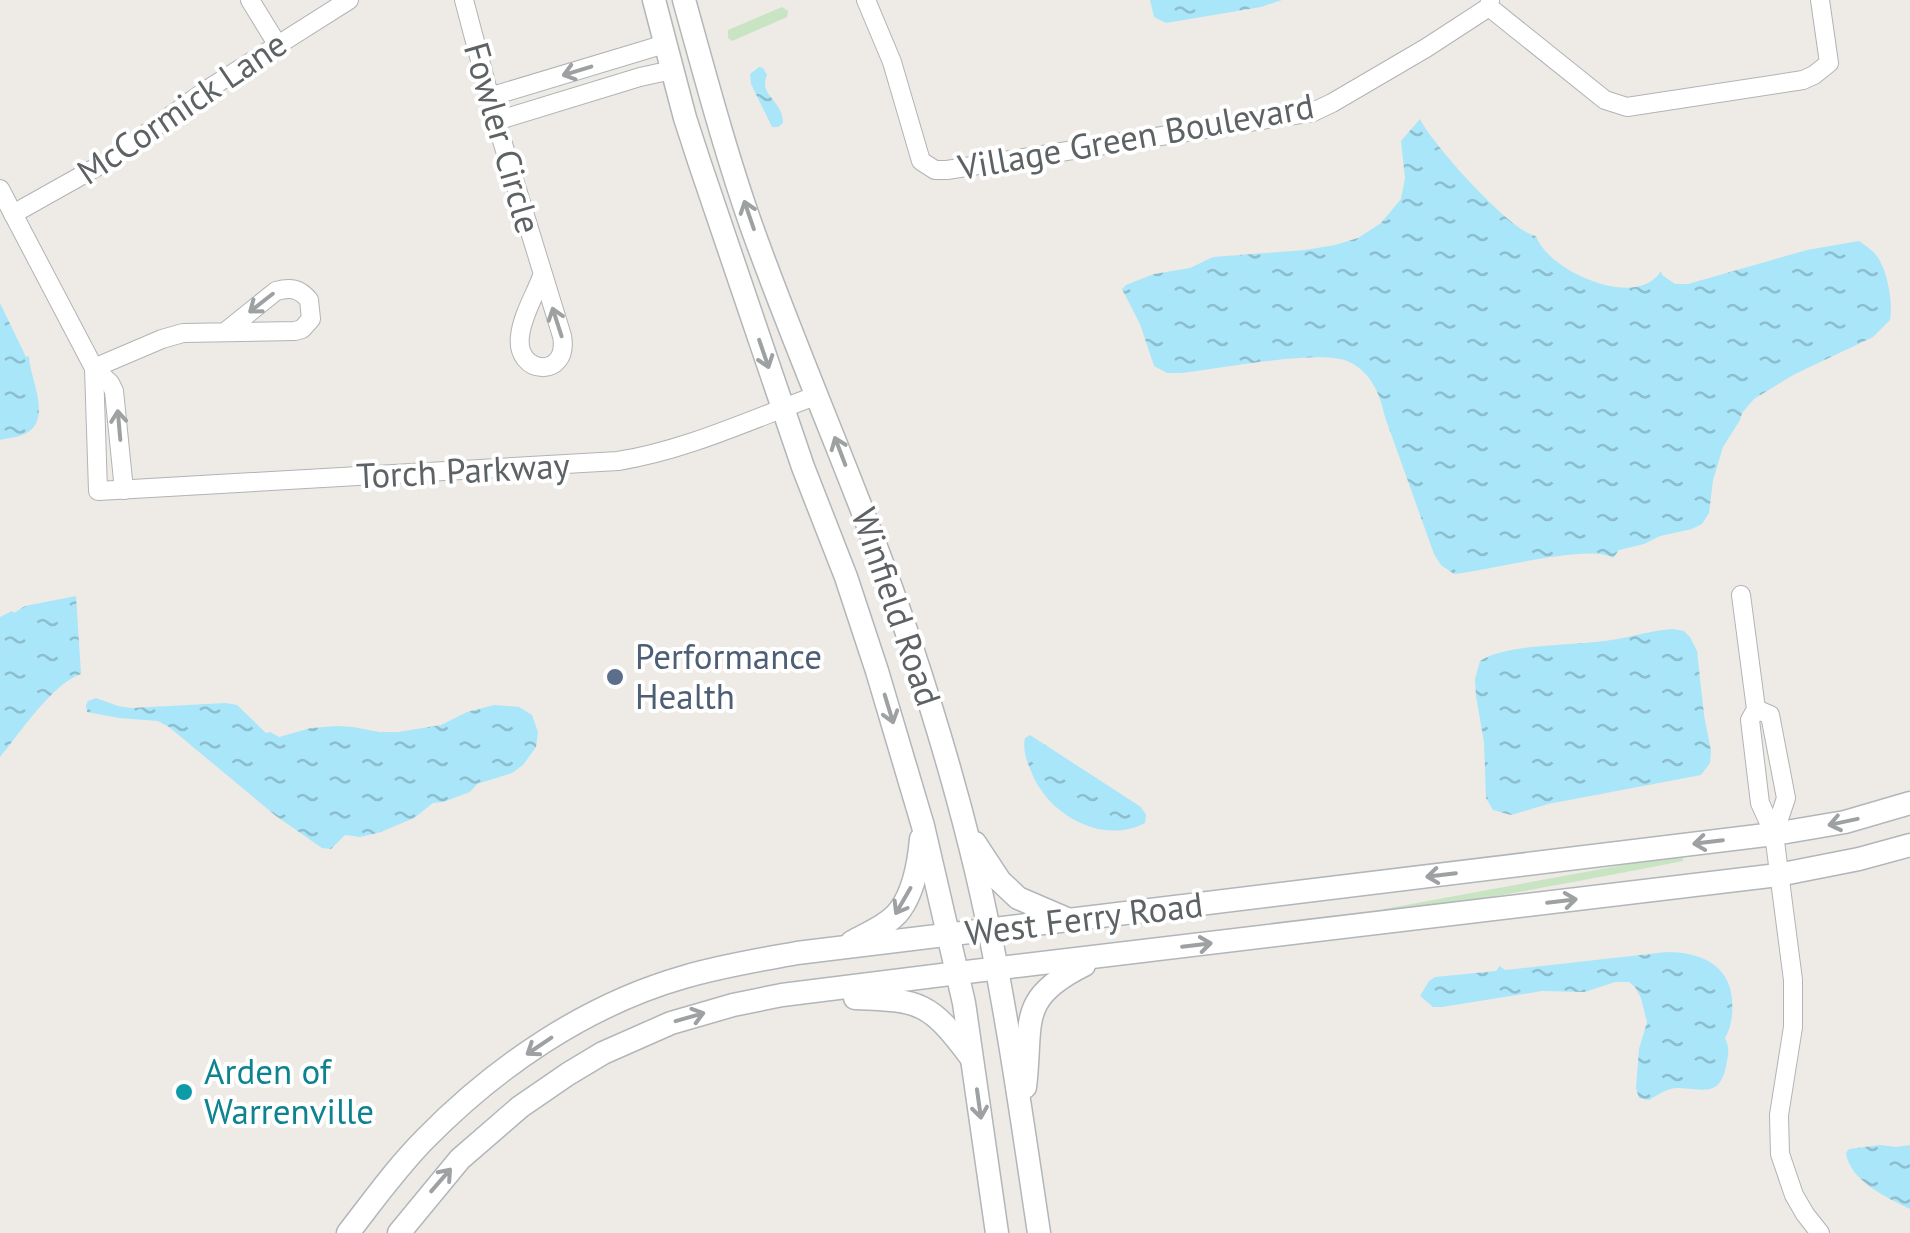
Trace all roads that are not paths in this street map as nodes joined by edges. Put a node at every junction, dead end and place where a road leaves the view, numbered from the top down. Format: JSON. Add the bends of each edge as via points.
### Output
{"nodes":[{"id":1,"x":250,"y":0,"type":"edge"},
{"id":2,"x":349,"y":0,"type":"edge"},
{"id":3,"x":464,"y":0,"type":"edge"},
{"id":4,"x":654,"y":0,"type":"edge"},
{"id":5,"x":684,"y":0,"type":"edge"},
{"id":6,"x":866,"y":0,"type":"edge"},
{"id":7,"x":1820,"y":0,"type":"edge"},
{"id":8,"x":1489,"y":4,"type":"edge"},
{"id":9,"x":276,"y":44,"type":"junction"},
{"id":10,"x":666,"y":44,"type":"junction"},
{"id":11,"x":672,"y":70,"type":"junction"},
{"id":12,"x":489,"y":97,"type":"junction"},
{"id":13,"x":496,"y":121,"type":"junction"},
{"id":14,"x":0,"y":189,"type":"edge"},
{"id":15,"x":13,"y":214,"type":"junction"},
{"id":16,"x":542,"y":276,"type":"dead end"},
{"id":17,"x":225,"y":332,"type":"dead end"},
{"id":18,"x":94,"y":368,"type":"junction"},
{"id":19,"x":818,"y":395,"type":"junction"},
{"id":20,"x":782,"y":408,"type":"junction"},
{"id":21,"x":124,"y":490,"type":"junction"},
{"id":22,"x":1742,"y":594,"type":"dead end"},
{"id":23,"x":1910,"y":804,"type":"edge"},
{"id":24,"x":923,"y":826,"type":"junction"},
{"id":25,"x":965,"y":828,"type":"junction"},
{"id":26,"x":1774,"y":834,"type":"junction"},
{"id":27,"x":1910,"y":845,"type":"edge"},
{"id":28,"x":1778,"y":874,"type":"junction"},
{"id":29,"x":1070,"y":920,"type":"junction"},
{"id":30,"x":990,"y":930,"type":"junction"},
{"id":31,"x":948,"y":935,"type":"junction"},
{"id":32,"x":842,"y":948,"type":"junction"},
{"id":33,"x":1100,"y":957,"type":"junction"},
{"id":34,"x":997,"y":969,"type":"junction"},
{"id":35,"x":958,"y":973,"type":"junction"},
{"id":36,"x":782,"y":995,"type":"junction"},
{"id":37,"x":973,"y":1059,"type":"junction"},
{"id":38,"x":1022,"y":1115,"type":"junction"},
{"id":39,"x":348,"y":1233,"type":"edge"},
{"id":40,"x":399,"y":1233,"type":"edge"},
{"id":41,"x":997,"y":1233,"type":"edge"},
{"id":42,"x":1038,"y":1233,"type":"edge"},
{"id":43,"x":1820,"y":1233,"type":"edge"}],
"edges":[{"from":1,"to":9,"type":"street"},
{"from":2,"to":9,"type":"street","name":"McCormick Lane"},
{"from":3,"to":12,"type":"street","name":"Fowler Circle"},
{"from":4,"to":10,"type":"main road","name":"Winfield Road"},
{"from":19,"to":5,"type":"main road","name":"Winfield Road","one_way":true,"via":[[752,225]]},
{"from":6,"to":8,"type":"street","name":"Village Green Boulevard","via":[[890,56],[916,150],[935,170],[1314,112]]},
{"from":7,"to":8,"type":"street","via":[[1829,63],[1814,76],[1626,107],[1605,100]]},
{"from":9,"to":15,"type":"street","name":"McCormick Lane","via":[[111,159]]},
{"from":10,"to":11,"type":"main road","name":"Winfield Road"},
{"from":10,"to":12,"type":"street","one_way":true},
{"from":11,"to":13,"type":"street"},
{"from":11,"to":20,"type":"main road","name":"Winfield Road","one_way":true},
{"from":12,"to":13,"type":"street","name":"Fowler Circle"},
{"from":13,"to":16,"type":"street","name":"Fowler Circle"},
{"from":14,"to":15,"type":"street"},
{"from":15,"to":18,"type":"street"},
{"from":17,"to":18,"type":"street","via":[[175,336]]},
{"from":21,"to":18,"type":"street","one_way":true,"via":[[114,391]]},
{"from":18,"to":21,"type":"street","name":"Torch Parkway","via":[[98,491]]},
{"from":19,"to":20,"type":"street","name":"Torch Parkway"},
{"from":25,"to":19,"type":"main road","name":"Winfield Road","one_way":true,"via":[[910,641]]},
{"from":20,"to":21,"type":"street","name":"Torch Parkway","via":[[674,449],[618,461]]},
{"from":20,"to":24,"type":"main road","name":"Winfield Road","one_way":true,"via":[[846,576]]},
{"from":22,"to":26,"type":"street","via":[[1760,803]]},
{"from":23,"to":26,"type":"main road","name":"West Ferry Road","one_way":true},
{"from":24,"to":31,"type":"main road","name":"Winfield Road"},
{"from":24,"to":32,"type":"main road","one_way":true,"via":[[912,884],[898,913]]},
{"from":25,"to":29,"type":"main road","via":[[1014,894]]},
{"from":25,"to":30,"type":"main road","name":"Winfield Road"},
{"from":26,"to":28,"type":"street"},
{"from":26,"to":29,"type":"main road","name":"West Ferry Road","one_way":true},
{"from":27,"to":28,"type":"main road","name":"West Ferry Road"},
{"from":33,"to":28,"type":"main road","name":"West Ferry Road","one_way":true},
{"from":28,"to":43,"type":"street","via":[[1794,1012],[1780,1154],[1794,1195]]},
{"from":29,"to":30,"type":"main road","name":"West Ferry Road"},
{"from":30,"to":31,"type":"main road","name":"West Ferry Road"},
{"from":30,"to":34,"type":"main road","name":"Winfield Road"},
{"from":31,"to":32,"type":"main road","name":"West Ferry Road"},
{"from":31,"to":35,"type":"main road","name":"Winfield Road"},
{"from":32,"to":39,"type":"main road","name":"West Ferry Road","one_way":true,"via":[[680,978],[542,1042],[424,1140]]},
{"from":33,"to":34,"type":"main road","name":"West Ferry Road"},
{"from":33,"to":38,"type":"main road","via":[[1057,978],[1034,1006]]},
{"from":34,"to":35,"type":"main road","name":"West Ferry Road"},
{"from":34,"to":38,"type":"main road","name":"Winfield Road"},
{"from":35,"to":36,"type":"main road","name":"West Ferry Road"},
{"from":35,"to":37,"type":"main road","name":"Winfield Road"},
{"from":36,"to":37,"type":"main road","via":[[918,1004],[944,1022]]},
{"from":40,"to":36,"type":"main road","name":"West Ferry Road","one_way":true,"via":[[460,1159],[568,1074],[671,1023]]},
{"from":37,"to":41,"type":"main road","name":"Winfield Road","one_way":true},
{"from":38,"to":42,"type":"main road","name":"Winfield Road"}]}
